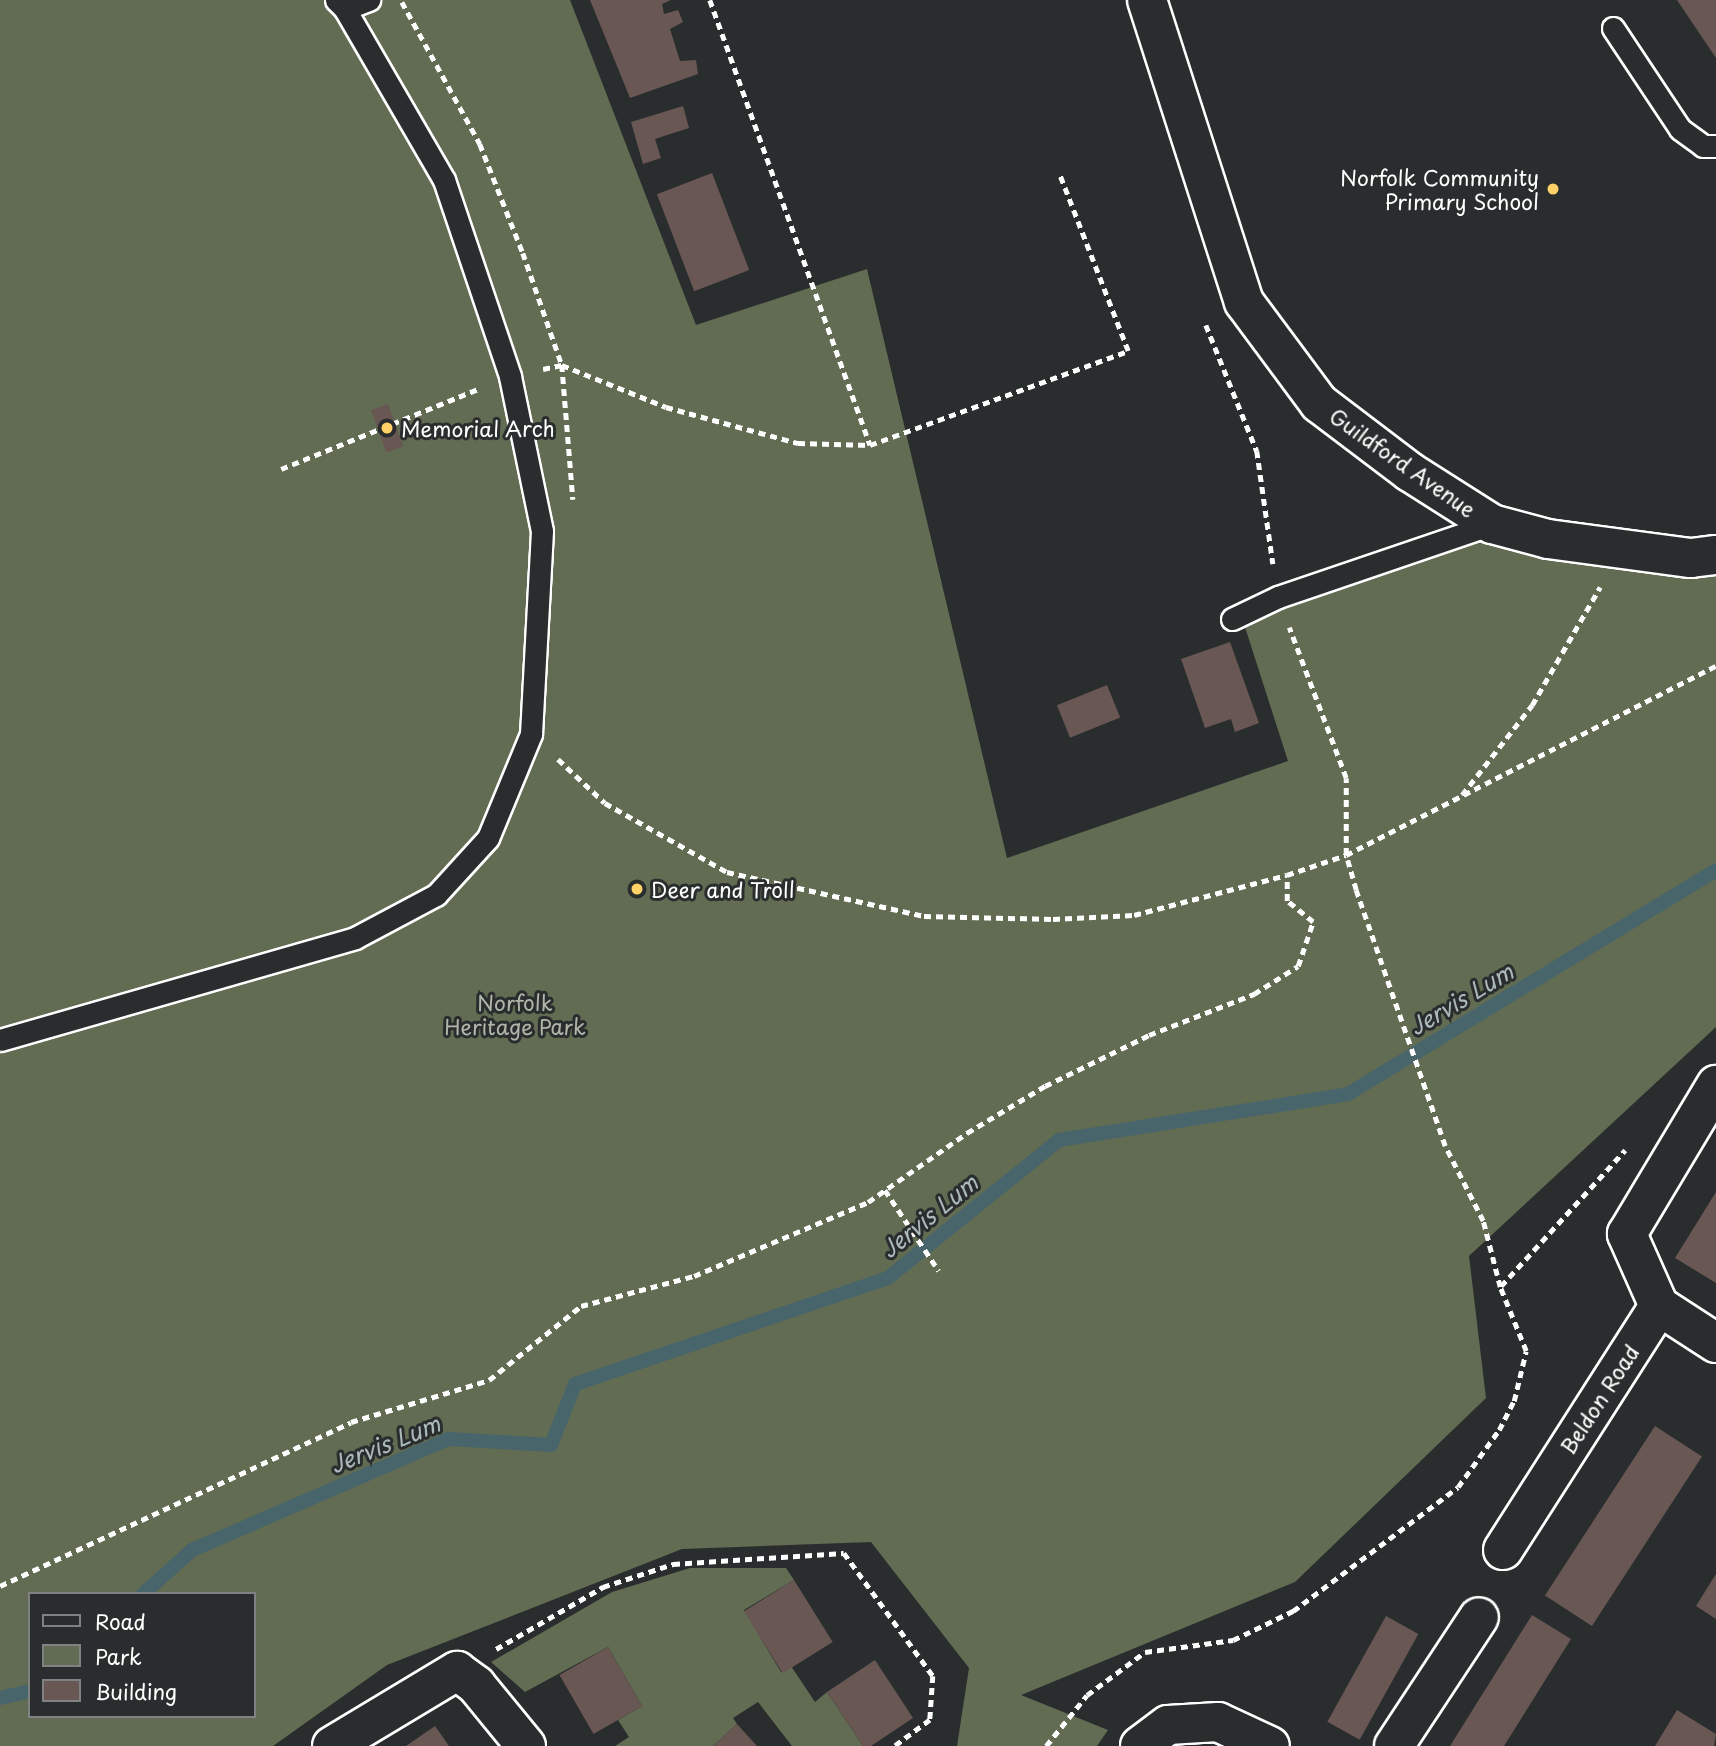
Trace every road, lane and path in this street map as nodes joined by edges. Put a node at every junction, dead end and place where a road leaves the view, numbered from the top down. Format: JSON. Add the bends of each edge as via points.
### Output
{"nodes":[{"id":1,"x":369,"y":0,"type":"edge"},
{"id":2,"x":710,"y":0,"type":"edge"},
{"id":3,"x":1147,"y":0,"type":"edge"},
{"id":4,"x":340,"y":5,"type":"edge"},
{"id":5,"x":1613,"y":28,"type":"dead end"},
{"id":6,"x":1716,"y":146,"type":"edge"},
{"id":7,"x":1059,"y":173,"type":"dead end"},
{"id":8,"x":510,"y":376,"type":"junction"},
{"id":9,"x":870,"y":445,"type":"junction"},
{"id":10,"x":281,"y":469,"type":"dead end"},
{"id":11,"x":1492,"y":524,"type":"junction"},
{"id":12,"x":1618,"y":548,"type":"junction"},
{"id":13,"x":1716,"y":555,"type":"edge"},
{"id":14,"x":1232,"y":619,"type":"dead end"},
{"id":15,"x":1716,"y":666,"type":"edge"},
{"id":16,"x":531,"y":734,"type":"junction"},
{"id":17,"x":1461,"y":797,"type":"junction"},
{"id":18,"x":1287,"y":875,"type":"junction"},
{"id":19,"x":1356,"y":890,"type":"dead end"},
{"id":20,"x":0,"y":1040,"type":"edge"},
{"id":21,"x":1716,"y":1085,"type":"edge"},
{"id":22,"x":1626,"y":1149,"type":"dead end"},
{"id":23,"x":885,"y":1190,"type":"junction"},
{"id":24,"x":939,"y":1271,"type":"dead end"},
{"id":25,"x":1500,"y":1287,"type":"junction"},
{"id":26,"x":1658,"y":1306,"type":"junction"},
{"id":27,"x":1716,"y":1343,"type":"edge"},
{"id":28,"x":1503,"y":1550,"type":"dead end"},
{"id":29,"x":0,"y":1586,"type":"edge"},
{"id":30,"x":1479,"y":1617,"type":"dead end"},
{"id":31,"x":457,"y":1671,"type":"junction"},
{"id":32,"x":332,"y":1746,"type":"edge"},
{"id":33,"x":526,"y":1746,"type":"edge"},
{"id":34,"x":895,"y":1746,"type":"edge"},
{"id":35,"x":1046,"y":1746,"type":"edge"},
{"id":36,"x":1140,"y":1746,"type":"edge"},
{"id":37,"x":1270,"y":1746,"type":"edge"},
{"id":38,"x":1394,"y":1746,"type":"edge"}],
"edges":[{"from":1,"to":4,"type":"lane"},
{"from":2,"to":9,"type":"path"},
{"from":3,"to":11,"type":"street","name":"Guildford Avenue","via":[[1244,302],[1319,403],[1410,472]]},
{"from":4,"to":8,"type":"lane","via":[[444,180]]},
{"from":5,"to":6,"type":"lane","via":[[1680,129],[1703,146]]},
{"from":7,"to":9,"type":"path","via":[[1128,351]]},
{"from":8,"to":9,"type":"path","via":[[562,365],[666,407],[798,443]]},
{"from":8,"to":10,"type":"path"},
{"from":8,"to":16,"type":"lane","via":[[542,531]]},
{"from":11,"to":12,"type":"street","name":"Guildford Avenue","via":[[1548,539]]},
{"from":11,"to":14,"type":"lane","via":[[1278,597]]},
{"from":12,"to":13,"type":"street","name":"Guildford Avenue","via":[[1691,558]]},
{"from":12,"to":17,"type":"path","via":[[1591,605],[1532,705]]},
{"from":15,"to":17,"type":"path"},
{"from":16,"to":18,"type":"path","via":[[605,803],[727,872],[925,916],[1053,919],[1134,915]]},
{"from":16,"to":20,"type":"lane","via":[[488,838],[436,895],[355,937]]},
{"from":17,"to":18,"type":"path","via":[[1346,855]]},
{"from":18,"to":23,"type":"path","via":[[1287,901],[1312,922],[1298,966],[1254,994],[1149,1035],[1045,1086]]},
{"from":19,"to":25,"type":"path","via":[[1445,1146],[1483,1220]]},
{"from":21,"to":26,"type":"street","via":[[1627,1234]]},
{"from":22,"to":25,"type":"path"},
{"from":23,"to":24,"type":"path"},
{"from":23,"to":29,"type":"path","via":[[868,1202],[694,1276],[581,1306],[489,1381],[351,1422]]},
{"from":25,"to":35,"type":"path","via":[[1526,1351],[1514,1401],[1458,1487],[1293,1611],[1233,1640],[1144,1652],[1087,1695]]},
{"from":26,"to":27,"type":"street"},
{"from":26,"to":28,"type":"street","name":"Beldon Road"},
{"from":30,"to":38,"type":"street"},
{"from":31,"to":32,"type":"street"},
{"from":31,"to":33,"type":"street","via":[[476,1685]]},
{"from":31,"to":34,"type":"path","via":[[603,1587],[673,1564],[844,1553],[933,1676],[930,1720]]},
{"from":36,"to":37,"type":"street","via":[[1168,1725],[1218,1723]]}]}
